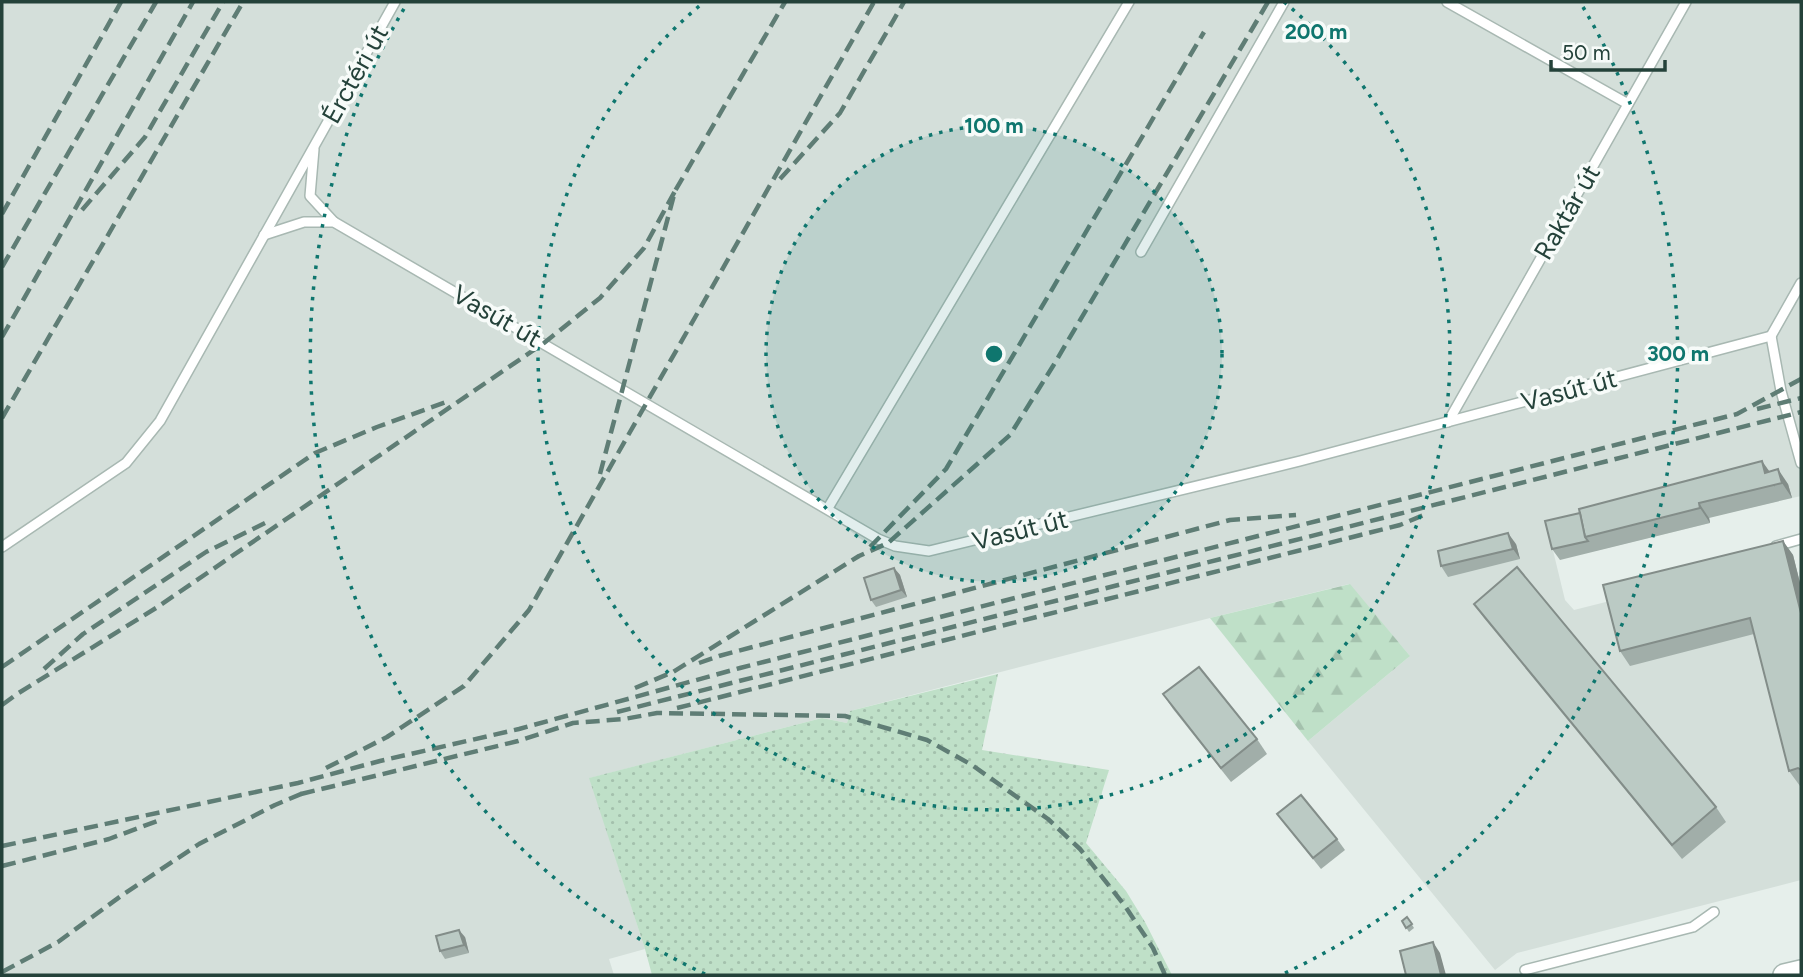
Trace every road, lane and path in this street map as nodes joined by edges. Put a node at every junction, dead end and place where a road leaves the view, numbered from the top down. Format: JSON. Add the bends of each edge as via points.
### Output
{"nodes":[{"id":1,"x":395,"y":2,"type":"edge"},
{"id":2,"x":1129,"y":2,"type":"edge"},
{"id":3,"x":1284,"y":2,"type":"edge"},
{"id":4,"x":1447,"y":2,"type":"edge"},
{"id":5,"x":1686,"y":2,"type":"edge"},
{"id":6,"x":1628,"y":104,"type":"junction"},
{"id":7,"x":314,"y":146,"type":"junction"},
{"id":8,"x":334,"y":222,"type":"junction"},
{"id":9,"x":264,"y":235,"type":"junction"},
{"id":10,"x":1141,"y":251,"type":"dead end"},
{"id":11,"x":1801,"y":284,"type":"edge"},
{"id":12,"x":1771,"y":336,"type":"junction"},
{"id":13,"x":1448,"y":422,"type":"junction"},
{"id":14,"x":1801,"y":463,"type":"edge"},
{"id":15,"x":828,"y":508,"type":"junction"},
{"id":16,"x":1801,"y":539,"type":"edge"},
{"id":17,"x":2,"y":547,"type":"edge"},
{"id":18,"x":1762,"y":550,"type":"edge"},
{"id":19,"x":1714,"y":912,"type":"dead end"},
{"id":20,"x":1525,"y":971,"type":"dead end"}],
"edges":[{"from":1,"to":7,"type":"lane","name":"Érctéri út"},
{"from":2,"to":15,"type":"lane"},
{"from":3,"to":10,"type":"lane"},
{"from":4,"to":6,"type":"lane"},
{"from":5,"to":6,"type":"lane","name":"Raktár út"},
{"from":6,"to":13,"type":"lane","name":"Raktár út"},
{"from":7,"to":8,"type":"lane","name":"Vasút út","via":[[310,196]]},
{"from":7,"to":9,"type":"lane","name":"Érctéri út"},
{"from":8,"to":9,"type":"lane","via":[[304,222]]},
{"from":8,"to":15,"type":"lane","name":"Vasút út"},
{"from":9,"to":17,"type":"lane","name":"Érctéri út","via":[[160,421],[126,463]]},
{"from":11,"to":12,"type":"lane"},
{"from":12,"to":13,"type":"lane","name":"Vasút út"},
{"from":12,"to":14,"type":"lane"},
{"from":13,"to":15,"type":"lane","name":"Vasút út","via":[[929,551],[895,547]]},
{"from":16,"to":18,"type":"lane"},
{"from":19,"to":20,"type":"lane","via":[[1693,927]]}]}
